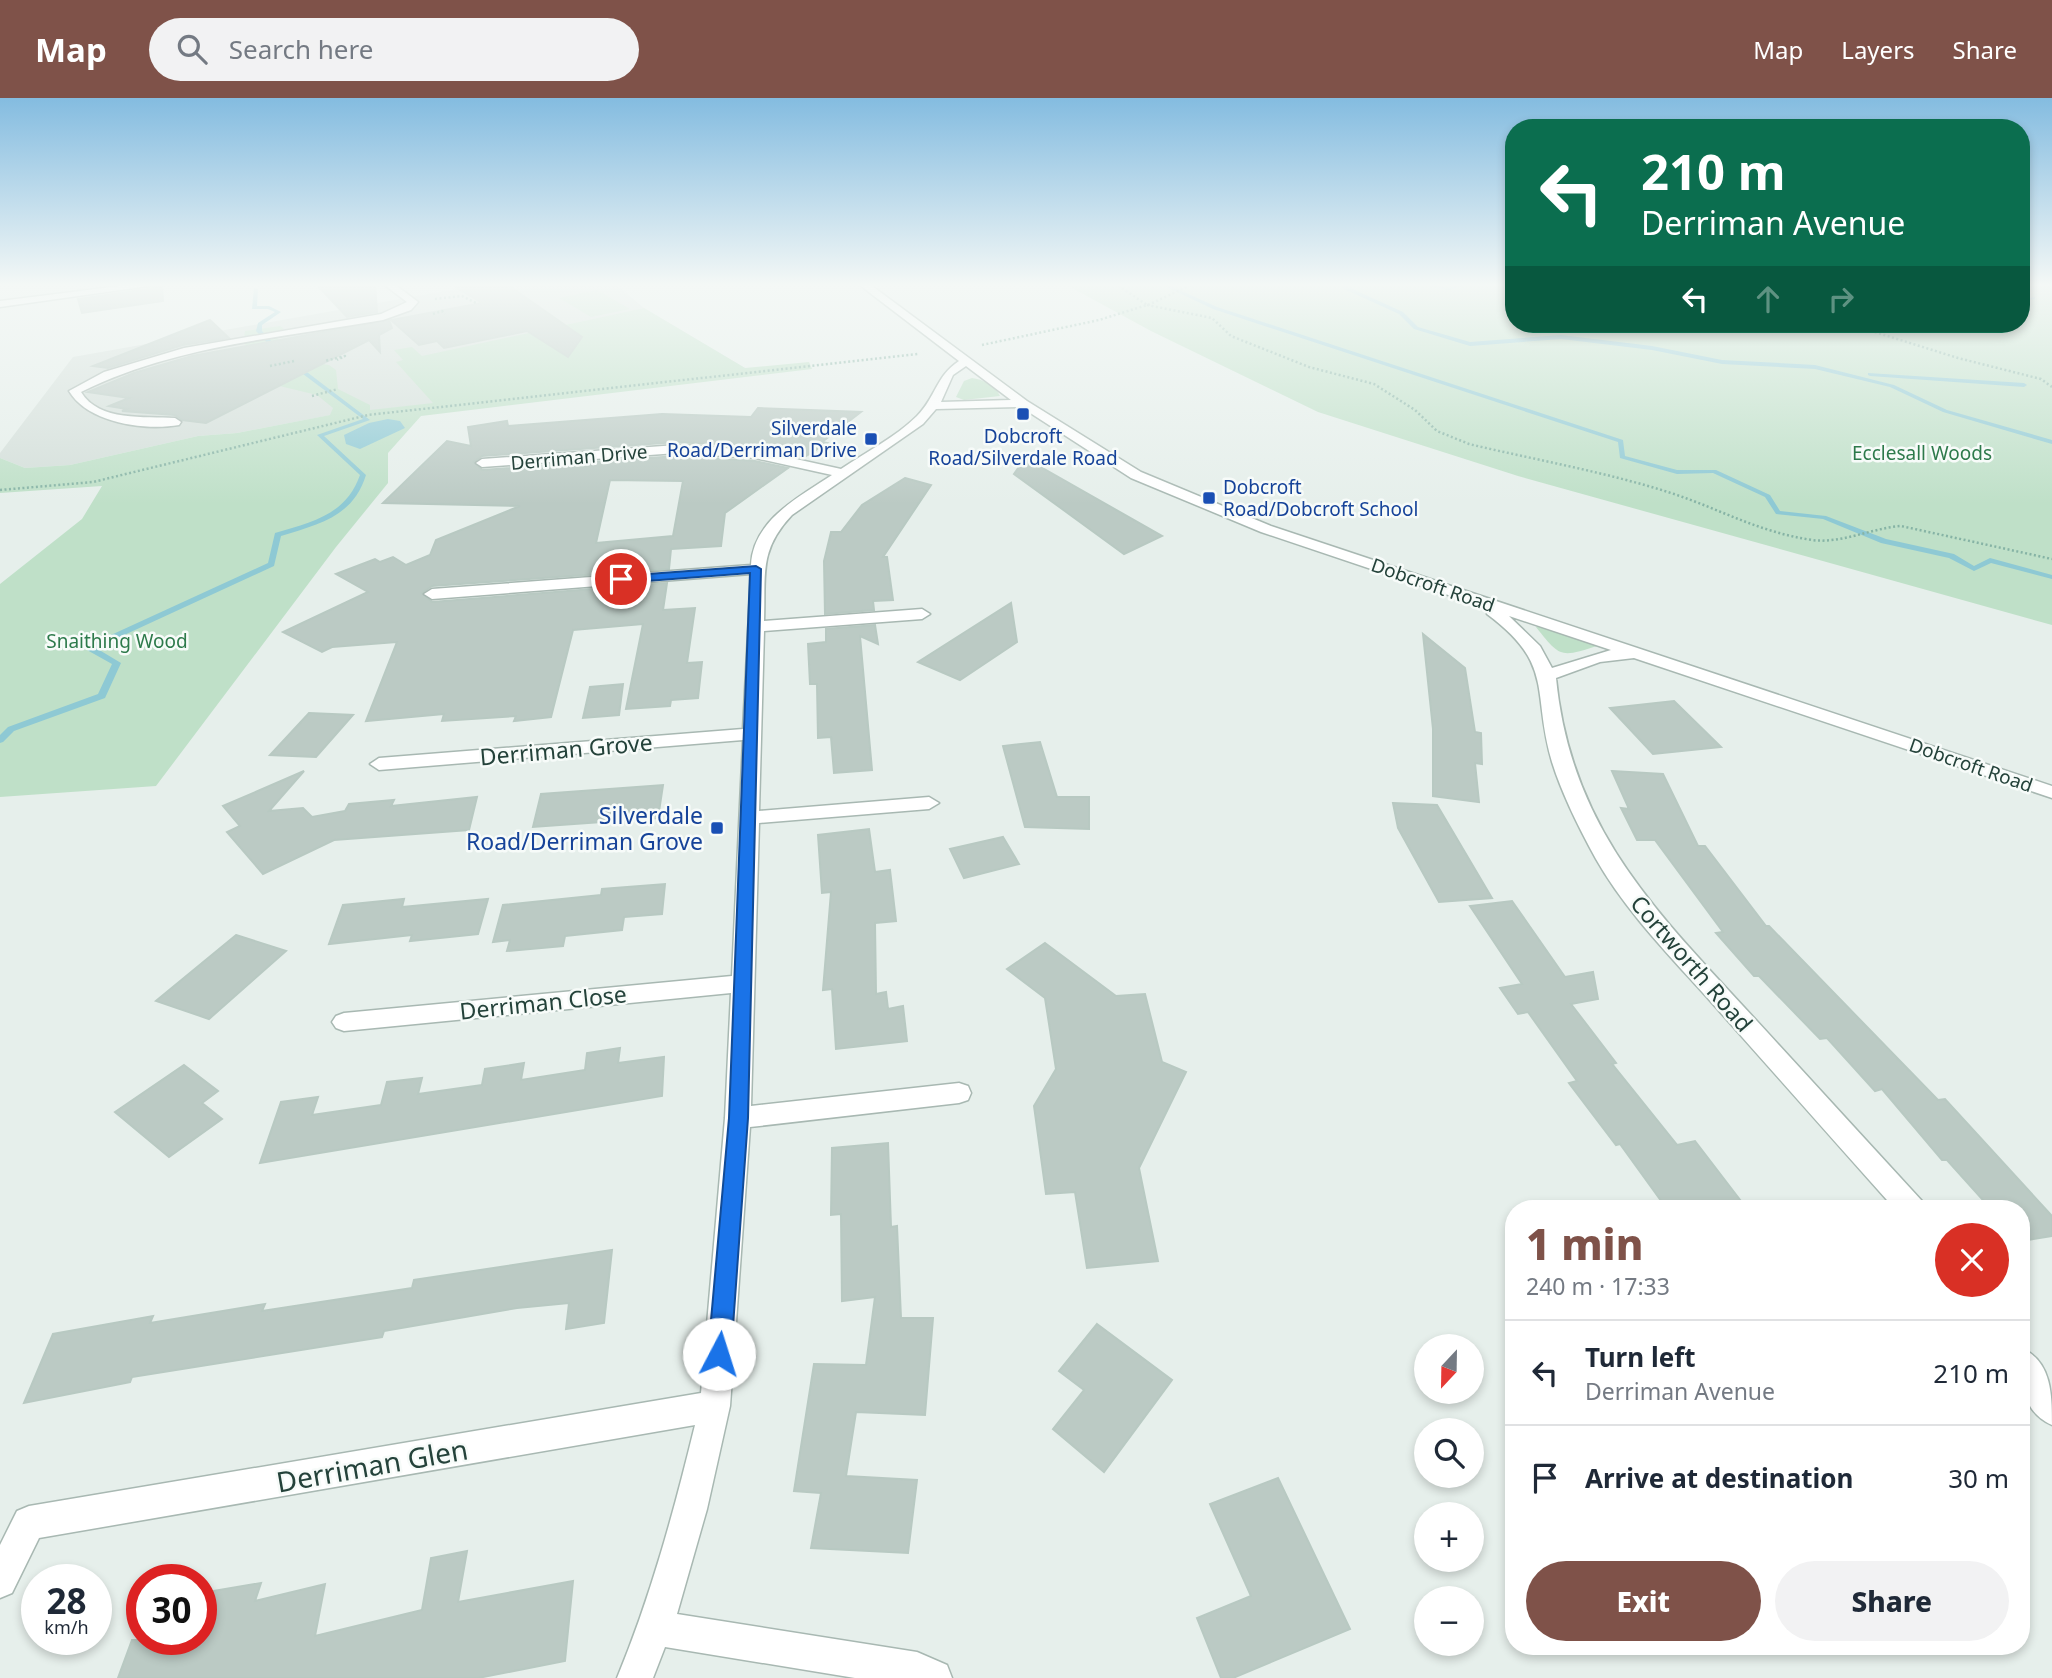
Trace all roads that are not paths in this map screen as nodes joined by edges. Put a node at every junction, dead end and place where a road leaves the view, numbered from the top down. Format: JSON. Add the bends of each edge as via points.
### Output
{"nodes":[{"id":1,"x":959,"y":356,"type":"edge"},
{"id":2,"x":158,"y":357,"type":"edge"},
{"id":3,"x":960,"y":357,"type":"edge"},
{"id":4,"x":1023,"y":402,"type":"junction"},
{"id":5,"x":933,"y":406,"type":"junction"},
{"id":6,"x":175,"y":422,"type":"dead end"},
{"id":7,"x":482,"y":463,"type":"dead end"},
{"id":8,"x":842,"y":473,"type":"junction"},
{"id":9,"x":756,"y":569,"type":"junction"},
{"id":10,"x":432,"y":594,"type":"dead end"},
{"id":11,"x":1480,"y":601,"type":"junction"},
{"id":12,"x":922,"y":614,"type":"dead end"},
{"id":13,"x":755,"y":627,"type":"junction"},
{"id":14,"x":1641,"y":654,"type":"junction"},
{"id":15,"x":1547,"y":676,"type":"junction"},
{"id":16,"x":753,"y":734,"type":"junction"},
{"id":17,"x":379,"y":764,"type":"dead end"},
{"id":18,"x":2052,"y":792,"type":"edge"},
{"id":19,"x":929,"y":803,"type":"dead end"},
{"id":20,"x":748,"y":818,"type":"junction"},
{"id":21,"x":742,"y":982,"type":"junction"},
{"id":22,"x":344,"y":1021,"type":"dead end"},
{"id":23,"x":959,"y":1093,"type":"dead end"},
{"id":24,"x":738,"y":1118,"type":"junction"},
{"id":25,"x":1904,"y":1200,"type":"edge"},
{"id":26,"x":2030,"y":1376,"type":"edge"},
{"id":27,"x":715,"y":1406,"type":"junction"},
{"id":28,"x":2052,"y":1409,"type":"edge"},
{"id":29,"x":0,"y":1581,"type":"edge"},
{"id":30,"x":655,"y":1628,"type":"junction"},
{"id":31,"x":635,"y":1678,"type":"edge"},
{"id":32,"x":934,"y":1678,"type":"edge"}],
"edges":[{"from":1,"to":5,"type":"street"},
{"from":2,"to":6,"type":"street","via":[[75,391],[79,403],[91,411]]},
{"from":3,"to":4,"type":"street","name":"Dobcroft Road"},
{"from":4,"to":5,"type":"street"},
{"from":4,"to":11,"type":"street","name":"Dobcroft Road","via":[[1136,475],[1197,503]]},
{"from":5,"to":8,"type":"street","via":[[919,421]]},
{"from":7,"to":8,"type":"street","name":"Derriman Drive","via":[[677,449],[755,454]]},
{"from":8,"to":9,"type":"street","via":[[769,530]]},
{"from":9,"to":10,"type":"street"},
{"from":9,"to":13,"type":"street"},
{"from":11,"to":14,"type":"street","name":"Dobcroft Road"},
{"from":11,"to":15,"type":"street","name":"Cortworth Road","via":[[1516,628],[1534,649]]},
{"from":12,"to":13,"type":"street"},
{"from":13,"to":16,"type":"street"},
{"from":14,"to":15,"type":"street","via":[[1611,653]]},
{"from":14,"to":18,"type":"street","name":"Dobcroft Road"},
{"from":15,"to":25,"type":"street","name":"Cortworth Road","via":[[1562,764],[1606,858],[1654,923]]},
{"from":16,"to":17,"type":"street","name":"Derriman Grove"},
{"from":16,"to":20,"type":"street"},
{"from":19,"to":20,"type":"street"},
{"from":20,"to":21,"type":"street"},
{"from":21,"to":22,"type":"street","name":"Derriman Close"},
{"from":21,"to":24,"type":"street"},
{"from":23,"to":24,"type":"street"},
{"from":24,"to":27,"type":"street"},
{"from":26,"to":28,"type":"street"},
{"from":27,"to":29,"type":"street","name":"Derriman Glen","via":[[29,1523]]},
{"from":27,"to":30,"type":"street","via":[[691,1509]]},
{"from":30,"to":31,"type":"street"},
{"from":30,"to":32,"type":"street","via":[[917,1670]]}]}
